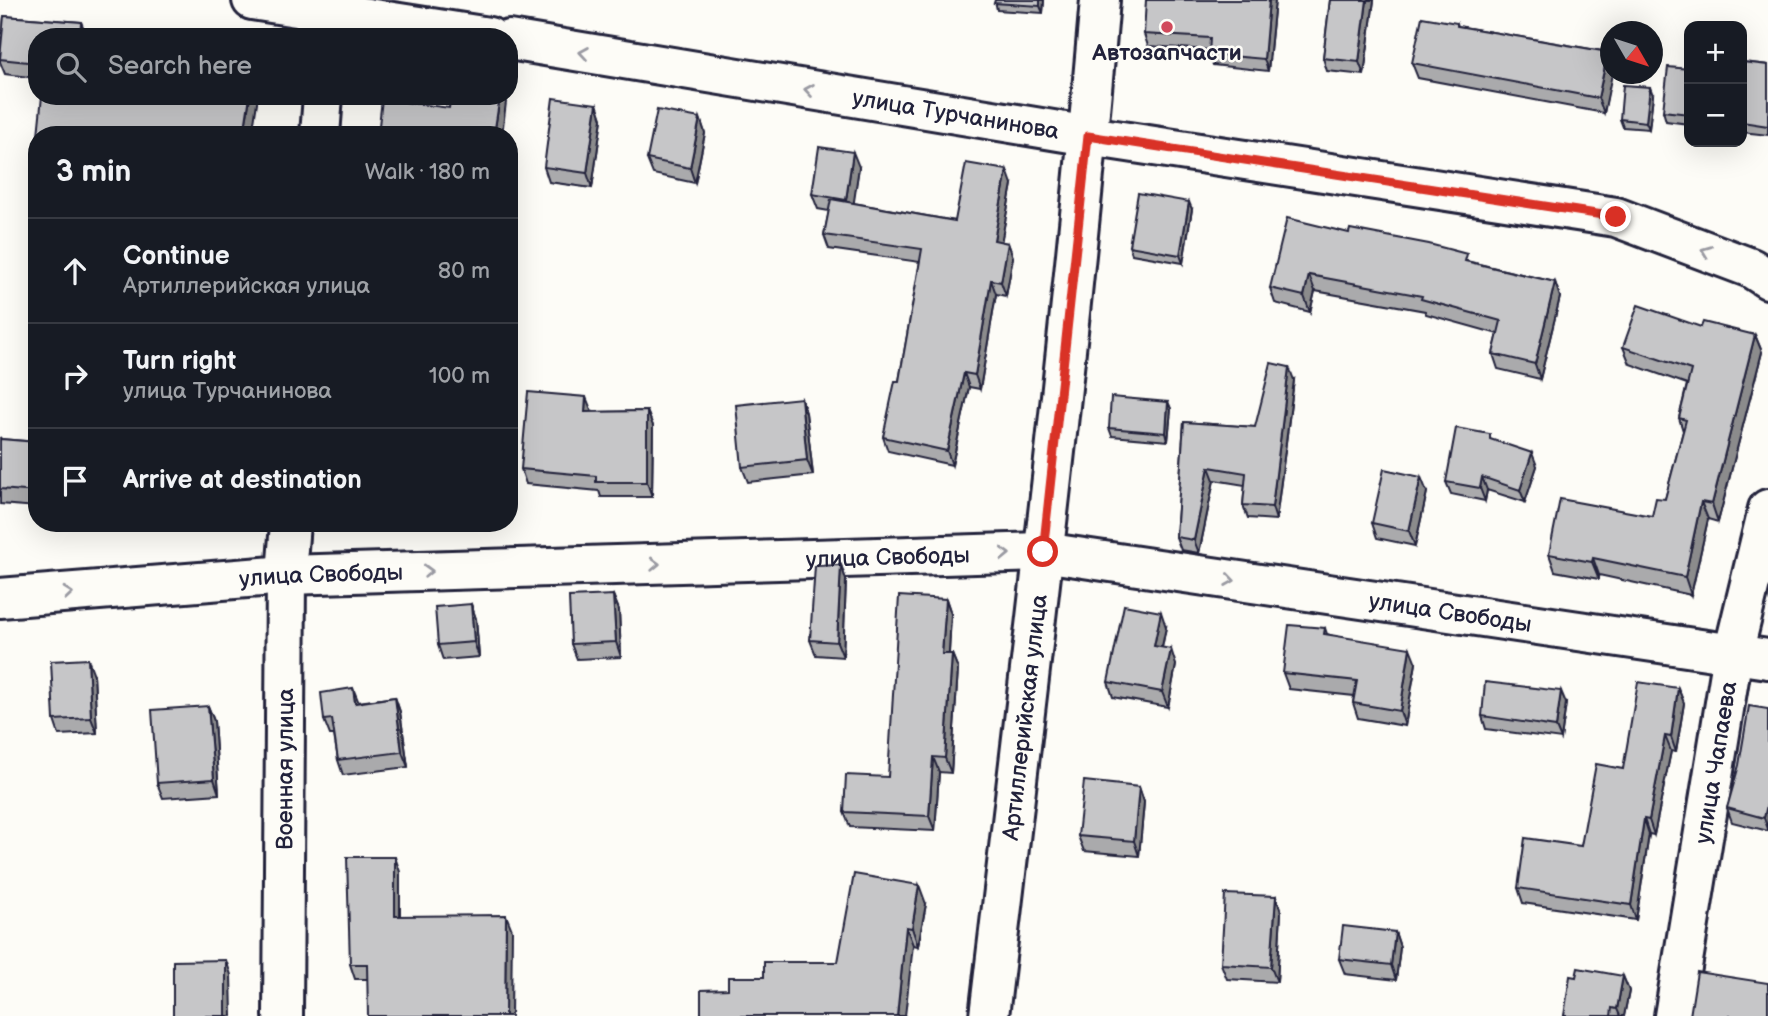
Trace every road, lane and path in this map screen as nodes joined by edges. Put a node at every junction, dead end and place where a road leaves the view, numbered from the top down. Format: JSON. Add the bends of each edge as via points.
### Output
{"nodes":[{"id":1,"x":252,"y":0,"type":"edge"},
{"id":2,"x":1100,"y":0,"type":"edge"},
{"id":3,"x":330,"y":16,"type":"edge"},
{"id":4,"x":421,"y":28,"type":"edge"},
{"id":5,"x":518,"y":41,"type":"edge"},
{"id":6,"x":322,"y":105,"type":"edge"},
{"id":7,"x":321,"y":126,"type":"edge"},
{"id":8,"x":1088,"y":136,"type":"junction"},
{"id":9,"x":1768,"y":279,"type":"edge"},
{"id":10,"x":1768,"y":509,"type":"edge"},
{"id":11,"x":289,"y":532,"type":"edge"},
{"id":12,"x":1043,"y":552,"type":"junction"},
{"id":13,"x":286,"y":575,"type":"junction"},
{"id":14,"x":0,"y":598,"type":"edge"},
{"id":15,"x":1750,"y":656,"type":"edge"},
{"id":16,"x":283,"y":1016,"type":"edge"},
{"id":17,"x":989,"y":1016,"type":"edge"},
{"id":18,"x":1674,"y":1016,"type":"edge"}],
"edges":[{"from":1,"to":3,"type":"street"},
{"from":2,"to":8,"type":"street","name":"Артиллерийская улица"},
{"from":3,"to":4,"type":"street"},
{"from":8,"to":5,"type":"street","name":"улица Турчанинова","one_way":true},
{"from":6,"to":7,"type":"street"},
{"from":9,"to":8,"type":"street","name":"улица Турчанинова","one_way":true,"via":[[1751,268],[1616,217]]},
{"from":8,"to":12,"type":"street","name":"Артиллерийская улица"},
{"from":10,"to":15,"type":"street","name":"улица Чапаева"},
{"from":11,"to":13,"type":"street","name":"Военная улица"},
{"from":13,"to":12,"type":"street","name":"улица Свободы","one_way":true},
{"from":12,"to":15,"type":"street","name":"улица Свободы","one_way":true},
{"from":12,"to":17,"type":"street","name":"Артиллерийская улица"},
{"from":14,"to":13,"type":"street","name":"улица Свободы","one_way":true},
{"from":13,"to":16,"type":"street","name":"Военная улица"},
{"from":15,"to":18,"type":"street","name":"улица Чапаева"}]}
